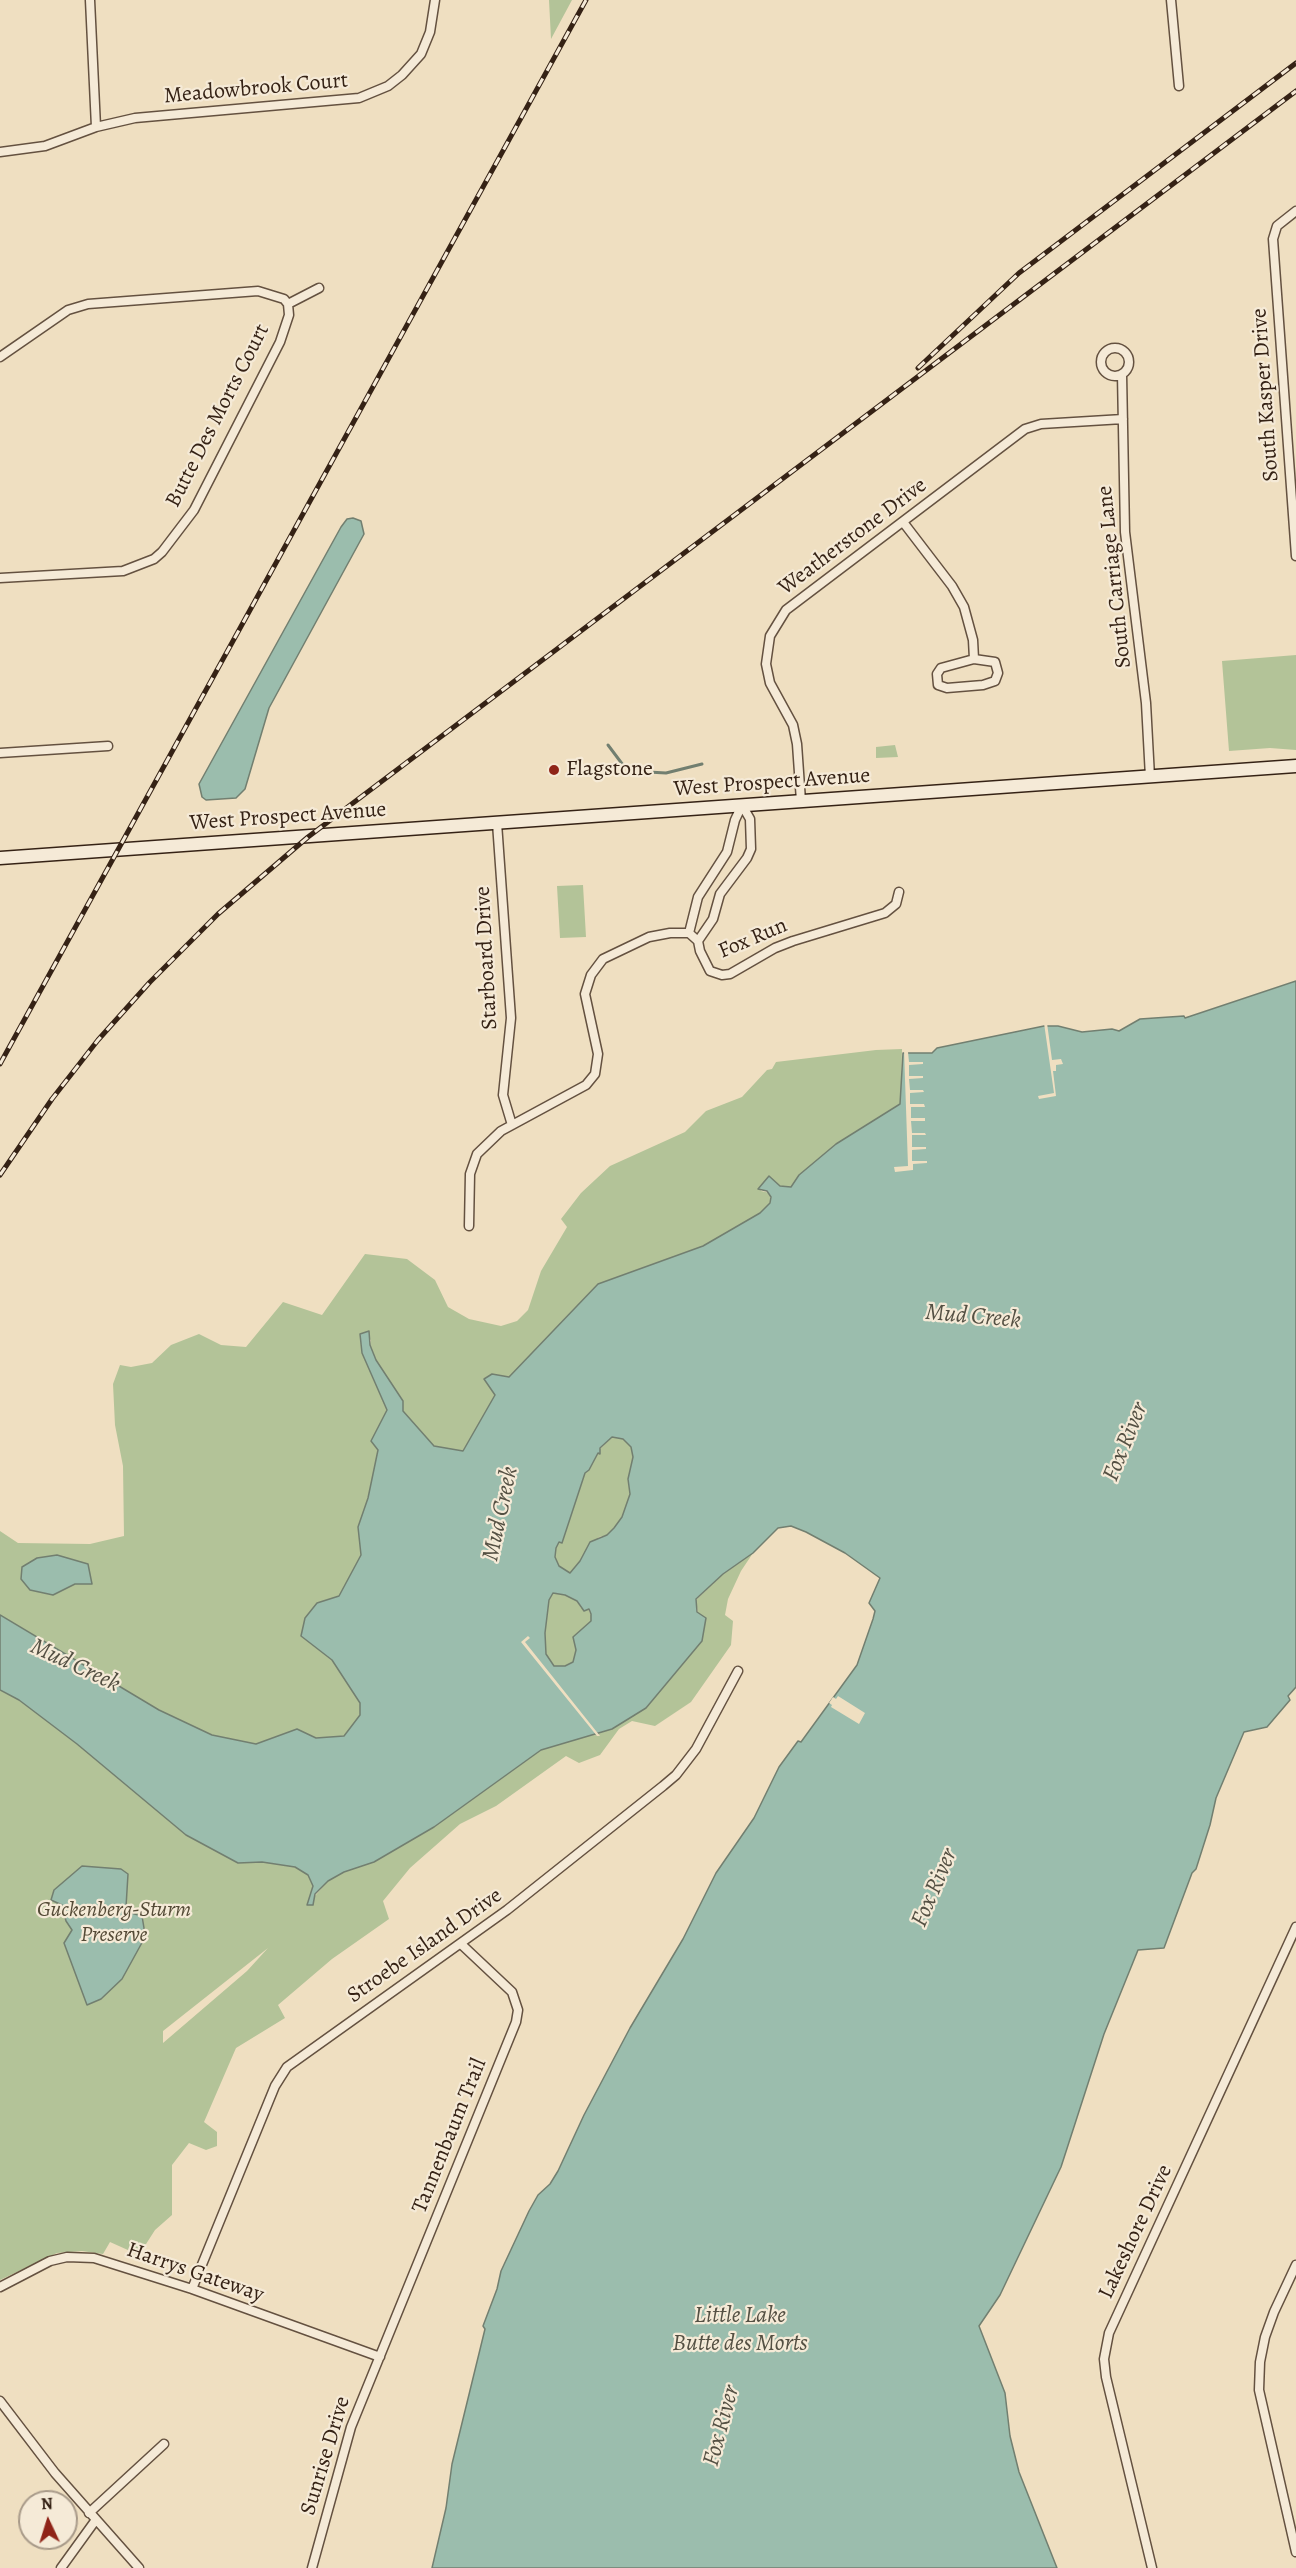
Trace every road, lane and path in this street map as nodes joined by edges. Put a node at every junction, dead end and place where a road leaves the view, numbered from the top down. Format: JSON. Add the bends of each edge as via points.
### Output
{"nodes":[{"id":1,"x":90,"y":0,"type":"edge"},
{"id":2,"x":435,"y":0,"type":"edge"},
{"id":3,"x":1171,"y":0,"type":"edge"},
{"id":4,"x":1179,"y":86,"type":"dead end"},
{"id":5,"x":96,"y":127,"type":"junction"},
{"id":6,"x":0,"y":152,"type":"edge"},
{"id":7,"x":1296,"y":210,"type":"edge"},
{"id":8,"x":319,"y":288,"type":"dead end"},
{"id":9,"x":288,"y":304,"type":"junction"},
{"id":10,"x":0,"y":357,"type":"edge"},
{"id":11,"x":1122,"y":374,"type":"dead end"},
{"id":12,"x":1123,"y":419,"type":"junction"},
{"id":13,"x":903,"y":522,"type":"junction"},
{"id":14,"x":1296,"y":556,"type":"edge"},
{"id":15,"x":0,"y":578,"type":"edge"},
{"id":16,"x":974,"y":659,"type":"junction"},
{"id":17,"x":108,"y":746,"type":"dead end"},
{"id":18,"x":0,"y":753,"type":"edge"},
{"id":19,"x":1296,"y":766,"type":"edge"},
{"id":20,"x":1150,"y":777,"type":"junction"},
{"id":21,"x":801,"y":801,"type":"junction"},
{"id":22,"x":741,"y":806,"type":"junction"},
{"id":23,"x":497,"y":823,"type":"junction"},
{"id":24,"x":0,"y":858,"type":"edge"},
{"id":25,"x":899,"y":892,"type":"dead end"},
{"id":26,"x":689,"y":933,"type":"junction"},
{"id":27,"x":698,"y":941,"type":"junction"},
{"id":28,"x":512,"y":1125,"type":"junction"},
{"id":29,"x":469,"y":1226,"type":"dead end"},
{"id":30,"x":738,"y":1671,"type":"dead end"},
{"id":31,"x":1296,"y":1926,"type":"edge"},
{"id":32,"x":461,"y":1944,"type":"junction"},
{"id":33,"x":1296,"y":2265,"type":"edge"},
{"id":34,"x":0,"y":2287,"type":"edge"},
{"id":35,"x":192,"y":2289,"type":"junction"},
{"id":36,"x":380,"y":2357,"type":"junction"},
{"id":37,"x":0,"y":2401,"type":"edge"},
{"id":38,"x":164,"y":2444,"type":"dead end"},
{"id":39,"x":89,"y":2513,"type":"junction"},
{"id":40,"x":95,"y":2521,"type":"junction"},
{"id":41,"x":1296,"y":2552,"type":"edge"},
{"id":42,"x":61,"y":2568,"type":"edge"},
{"id":43,"x":139,"y":2568,"type":"edge"},
{"id":44,"x":312,"y":2568,"type":"edge"},
{"id":45,"x":1152,"y":2568,"type":"edge"}],
"edges":[{"from":1,"to":5,"type":"street"},
{"from":2,"to":5,"type":"street","name":"Meadowbrook Court","via":[[430,32],[421,54],[402,75],[375,93],[338,102],[135,118]]},
{"from":3,"to":4,"type":"street"},
{"from":5,"to":6,"type":"street","name":"Meadowbrook Court","via":[[45,146]]},
{"from":7,"to":14,"type":"street","name":"South Kasper Drive","via":[[1274,232],[1273,249]]},
{"from":8,"to":9,"type":"street","name":"Butte Des Morts Court"},
{"from":9,"to":10,"type":"street","name":"Butte Des Morts Court","via":[[258,291],[88,304],[59,315]]},
{"from":9,"to":15,"type":"street","name":"Butte Des Morts Court","via":[[289,315],[280,342],[194,510],[162,552],[123,571]]},
{"from":11,"to":12,"type":"street","name":"South Carriage Lane"},
{"from":12,"to":13,"type":"street","name":"Weatherstone Drive","via":[[1041,424],[1025,429]]},
{"from":12,"to":20,"type":"street","name":"South Carriage Lane","via":[[1125,532],[1146,703]]},
{"from":13,"to":16,"type":"street","via":[[964,607]]},
{"from":13,"to":21,"type":"street","name":"Weatherstone Drive","via":[[786,610],[770,636],[767,675],[793,725]]},
{"from":16,"to":16,"type":"street","via":[[941,668],[938,685],[947,688],[995,681],[995,662]]},
{"from":17,"to":18,"type":"street"},
{"from":19,"to":20,"type":"main road","name":"West Prospect Avenue"},
{"from":20,"to":21,"type":"main road","name":"West Prospect Avenue"},
{"from":21,"to":22,"type":"main road","name":"West Prospect Avenue"},
{"from":22,"to":23,"type":"main road","name":"West Prospect Avenue"},
{"from":22,"to":26,"type":"street","via":[[727,852],[698,897]]},
{"from":22,"to":27,"type":"street","via":[[750,819],[750,849],[720,894],[712,919]]},
{"from":23,"to":24,"type":"main road","name":"West Prospect Avenue"},
{"from":23,"to":28,"type":"street","name":"Starboard Drive","via":[[511,1018],[503,1095]]},
{"from":25,"to":27,"type":"street","name":"Fox Run","via":[[896,904],[885,913],[784,944],[730,974],[710,971]]},
{"from":26,"to":27,"type":"street","name":"Fox Run"},
{"from":26,"to":28,"type":"street","name":"Fox Run","via":[[649,937],[596,966],[585,994],[598,1054],[595,1074],[586,1085]]},
{"from":28,"to":29,"type":"street","name":"Fox Run","via":[[477,1154],[470,1174]]},
{"from":30,"to":32,"type":"street","name":"Stroebe Island Drive","via":[[696,1749],[676,1774],[560,1870]]},
{"from":31,"to":45,"type":"street","name":"Lakeshore Drive","via":[[1113,2323],[1105,2350],[1106,2377]]},
{"from":32,"to":35,"type":"street","name":"Stroebe Island Drive","via":[[287,2067],[275,2086]]},
{"from":32,"to":36,"type":"street","name":"Tannenbaum Trail","via":[[512,1992],[518,2010],[516,2022]]},
{"from":33,"to":41,"type":"street","via":[[1265,2337],[1259,2390]]},
{"from":34,"to":35,"type":"street","name":"Harrys Gateway","via":[[43,2263],[67,2257],[105,2261]]},
{"from":35,"to":36,"type":"street","name":"Harrys Gateway"},
{"from":36,"to":44,"type":"street","name":"Sunrise Drive","via":[[351,2427]]},
{"from":37,"to":39,"type":"street"},
{"from":38,"to":39,"type":"street"},
{"from":39,"to":40,"type":"street"},
{"from":40,"to":42,"type":"street"},
{"from":40,"to":43,"type":"street"}]}
